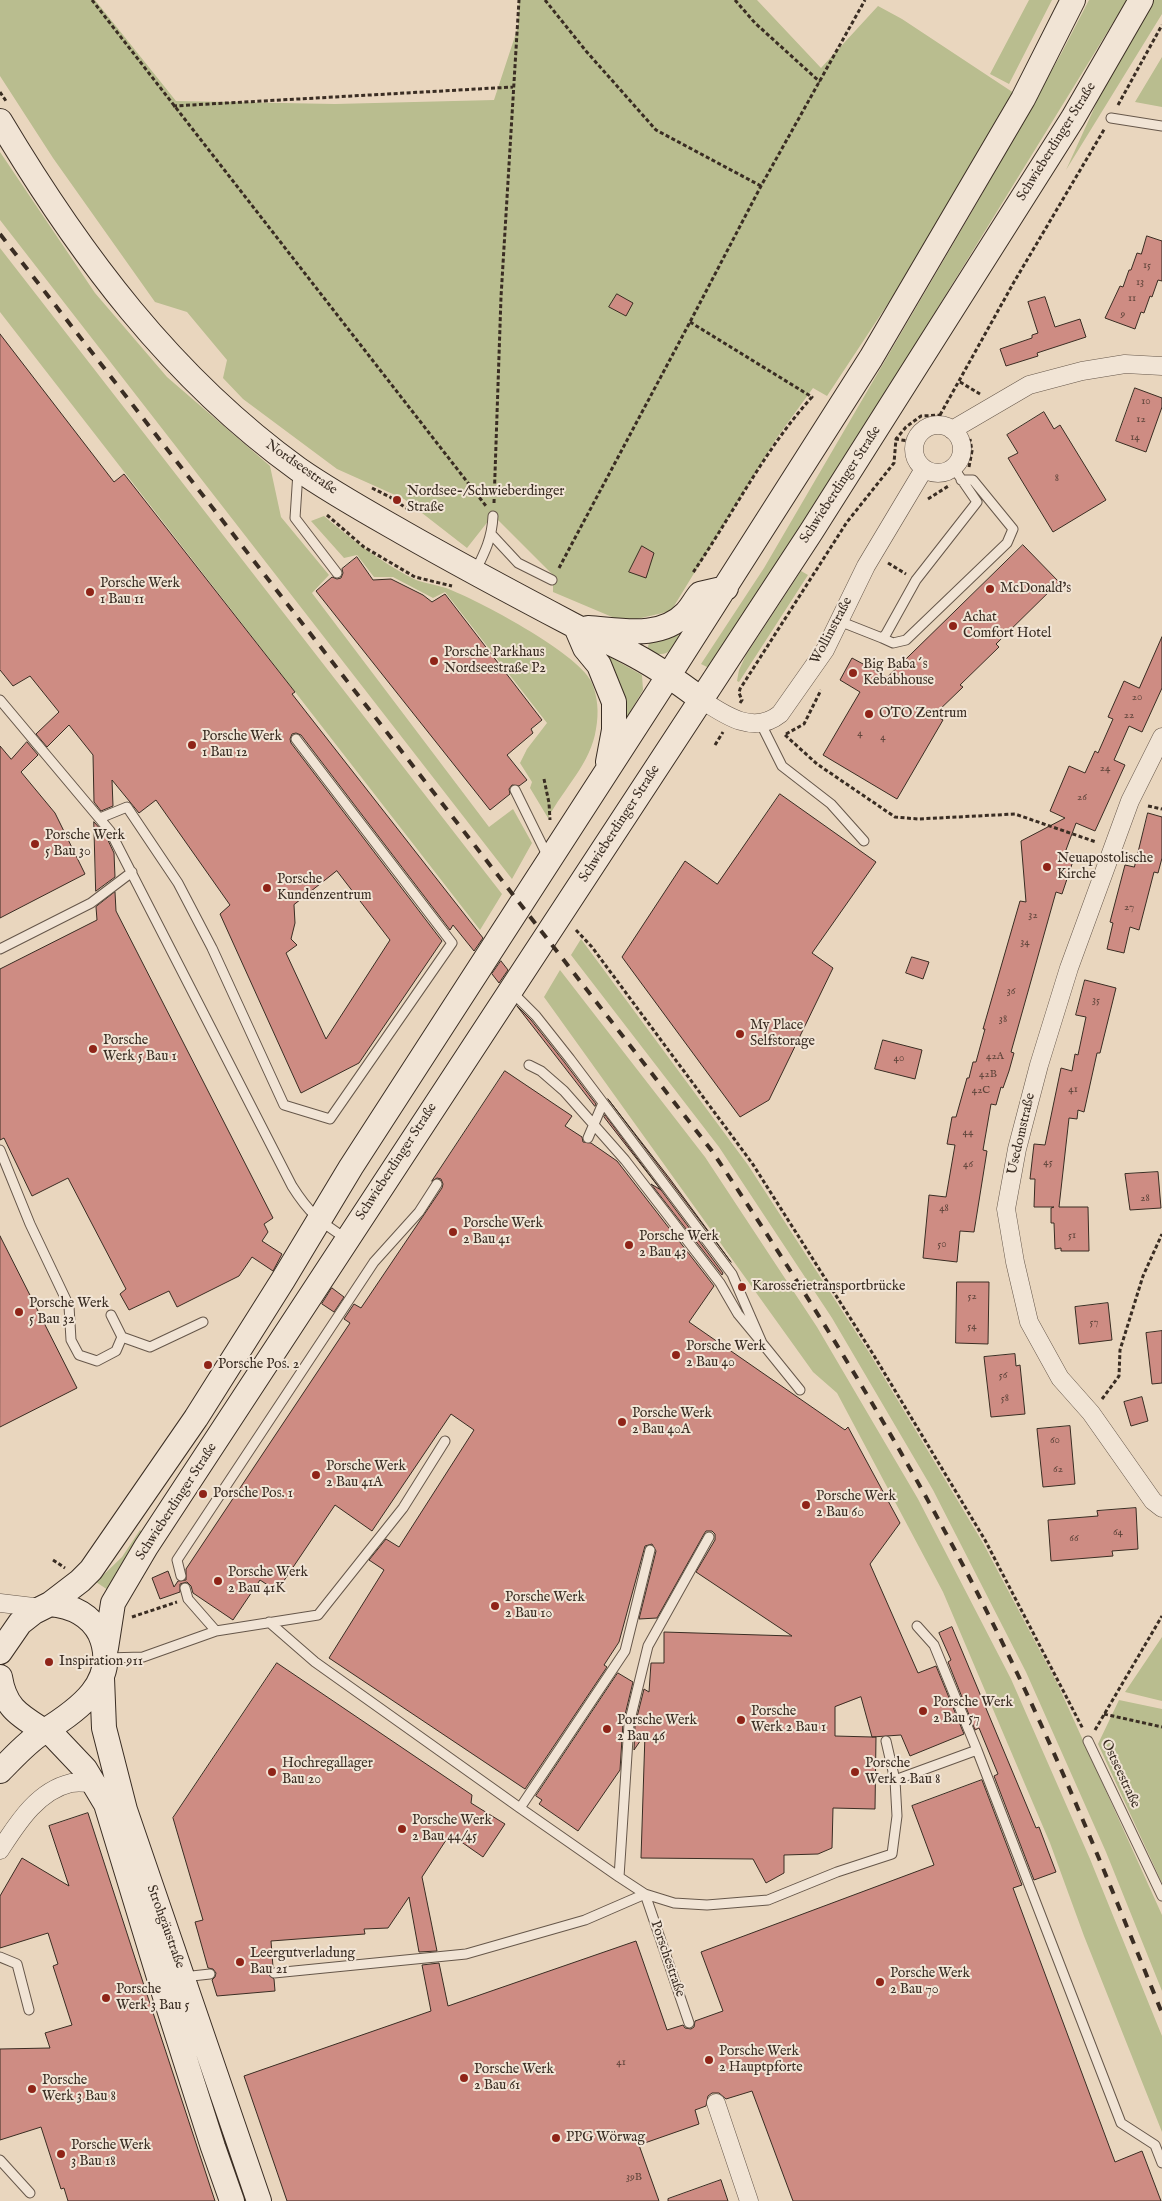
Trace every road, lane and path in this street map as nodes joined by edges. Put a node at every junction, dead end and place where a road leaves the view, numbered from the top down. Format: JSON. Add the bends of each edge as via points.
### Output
{"nodes":[{"id":1,"x":92,"y":0,"type":"edge"},
{"id":2,"x":519,"y":0,"type":"edge"},
{"id":3,"x":545,"y":0,"type":"edge"},
{"id":4,"x":735,"y":0,"type":"edge"},
{"id":5,"x":865,"y":0,"type":"edge"},
{"id":6,"x":1073,"y":0,"type":"edge"},
{"id":7,"x":1141,"y":0,"type":"edge"},
{"id":8,"x":1162,"y":25,"type":"edge"},
{"id":9,"x":820,"y":82,"type":"junction"},
{"id":10,"x":514,"y":87,"type":"junction"},
{"id":11,"x":0,"y":92,"type":"edge"},
{"id":12,"x":173,"y":106,"type":"junction"},
{"id":13,"x":5,"y":115,"type":"edge"},
{"id":14,"x":1111,"y":118,"type":"junction"},
{"id":15,"x":1162,"y":126,"type":"edge"},
{"id":16,"x":761,"y":186,"type":"junction"},
{"id":17,"x":690,"y":322,"type":"junction"},
{"id":18,"x":1162,"y":366,"type":"edge"},
{"id":19,"x":937,"y":420,"type":"junction"},
{"id":20,"x":952,"y":430,"type":"junction"},
{"id":21,"x":896,"y":439,"type":"junction"},
{"id":22,"x":915,"y":442,"type":"junction"},
{"id":23,"x":924,"y":469,"type":"junction"},
{"id":24,"x":957,"y":474,"type":"junction"},
{"id":25,"x":298,"y":480,"type":"junction"},
{"id":26,"x":366,"y":485,"type":"dead end"},
{"id":27,"x":414,"y":512,"type":"dead end"},
{"id":28,"x":493,"y":516,"type":"junction"},
{"id":29,"x":492,"y":535,"type":"junction"},
{"id":30,"x":475,"y":572,"type":"junction"},
{"id":31,"x":337,"y":573,"type":"dead end"},
{"id":32,"x":552,"y":580,"type":"joint"},
{"id":33,"x":688,"y":581,"type":"dead end"},
{"id":34,"x":458,"y":588,"type":"dead end"},
{"id":35,"x":726,"y":588,"type":"junction"},
{"id":36,"x":839,"y":621,"type":"junction"},
{"id":37,"x":576,"y":627,"type":"junction"},
{"id":38,"x":882,"y":638,"type":"junction"},
{"id":39,"x":669,"y":675,"type":"junction"},
{"id":40,"x":740,"y":689,"type":"dead end"},
{"id":41,"x":0,"y":700,"type":"edge"},
{"id":42,"x":702,"y":700,"type":"junction"},
{"id":43,"x":761,"y":724,"type":"junction"},
{"id":44,"x":785,"y":735,"type":"dead end"},
{"id":45,"x":1162,"y":737,"type":"edge"},
{"id":46,"x":296,"y":739,"type":"dead end"},
{"id":47,"x":606,"y":773,"type":"junction"},
{"id":48,"x":544,"y":778,"type":"dead end"},
{"id":49,"x":515,"y":790,"type":"dead end"},
{"id":50,"x":100,"y":818,"type":"junction"},
{"id":51,"x":550,"y":828,"type":"dead end"},
{"id":52,"x":864,"y":841,"type":"dead end"},
{"id":53,"x":1092,"y":841,"type":"dead end"},
{"id":54,"x":549,"y":860,"type":"junction"},
{"id":55,"x":132,"y":872,"type":"junction"},
{"id":56,"x":572,"y":925,"type":"dead end"},
{"id":57,"x":0,"y":949,"type":"edge"},
{"id":58,"x":510,"y":991,"type":"junction"},
{"id":59,"x":529,"y":1065,"type":"dead end"},
{"id":60,"x":603,"y":1103,"type":"junction"},
{"id":61,"x":588,"y":1138,"type":"dead end"},
{"id":62,"x":0,"y":1150,"type":"edge"},
{"id":63,"x":437,"y":1184,"type":"dead end"},
{"id":64,"x":319,"y":1221,"type":"junction"},
{"id":65,"x":1162,"y":1234,"type":"edge"},
{"id":66,"x":347,"y":1239,"type":"junction"},
{"id":67,"x":111,"y":1315,"type":"dead end"},
{"id":68,"x":203,"y":1322,"type":"dead end"},
{"id":69,"x":122,"y":1337,"type":"junction"},
{"id":70,"x":762,"y":1343,"type":"junction"},
{"id":71,"x":800,"y":1390,"type":"dead end"},
{"id":72,"x":1091,"y":1413,"type":"junction"},
{"id":73,"x":445,"y":1440,"type":"dead end"},
{"id":74,"x":1162,"y":1508,"type":"edge"},
{"id":75,"x":709,"y":1537,"type":"dead end"},
{"id":76,"x":650,"y":1550,"type":"dead end"},
{"id":77,"x":181,"y":1576,"type":"dead end"},
{"id":78,"x":186,"y":1588,"type":"dead end"},
{"id":79,"x":0,"y":1603,"type":"edge"},
{"id":80,"x":170,"y":1604,"type":"dead end"},
{"id":81,"x":46,"y":1606,"type":"junction"},
{"id":82,"x":1162,"y":1616,"type":"edge"},
{"id":83,"x":131,"y":1617,"type":"dead end"},
{"id":84,"x":269,"y":1622,"type":"junction"},
{"id":85,"x":917,"y":1626,"type":"dead end"},
{"id":86,"x":216,"y":1631,"type":"junction"},
{"id":87,"x":0,"y":1652,"type":"edge"},
{"id":88,"x":105,"y":1661,"type":"junction"},
{"id":89,"x":0,"y":1677,"type":"edge"},
{"id":90,"x":1104,"y":1714,"type":"junction"},
{"id":91,"x":1162,"y":1728,"type":"edge"},
{"id":92,"x":46,"y":1730,"type":"junction"},
{"id":93,"x":886,"y":1740,"type":"dead end"},
{"id":94,"x":1088,"y":1741,"type":"junction"},
{"id":95,"x":977,"y":1750,"type":"junction"},
{"id":96,"x":0,"y":1771,"type":"edge"},
{"id":97,"x":895,"y":1780,"type":"junction"},
{"id":98,"x":95,"y":1783,"type":"junction"},
{"id":99,"x":520,"y":1808,"type":"junction"},
{"id":100,"x":0,"y":1850,"type":"edge"},
{"id":101,"x":619,"y":1877,"type":"junction"},
{"id":102,"x":645,"y":1894,"type":"junction"},
{"id":103,"x":1162,"y":1896,"type":"edge"},
{"id":104,"x":0,"y":1957,"type":"edge"},
{"id":105,"x":274,"y":1973,"type":"dead end"},
{"id":106,"x":210,"y":1974,"type":"dead end"},
{"id":107,"x":172,"y":1981,"type":"junction"},
{"id":108,"x":29,"y":2010,"type":"dead end"},
{"id":109,"x":689,"y":2023,"type":"dead end"},
{"id":110,"x":716,"y":2103,"type":"dead end"},
{"id":111,"x":0,"y":2160,"type":"edge"},
{"id":112,"x":1162,"y":2163,"type":"edge"},
{"id":113,"x":30,"y":2193,"type":"dead end"},
{"id":114,"x":232,"y":2201,"type":"edge"},
{"id":115,"x":259,"y":2201,"type":"edge"},
{"id":116,"x":749,"y":2201,"type":"edge"}],
"edges":[{"from":1,"to":12,"type":"path"},
{"from":2,"to":10,"type":"path"},
{"from":3,"to":16,"type":"path","via":[[656,130]]},
{"from":4,"to":9,"type":"path","via":[[755,23]]},
{"from":5,"to":9,"type":"path"},
{"from":6,"to":35,"type":"main road","via":[[1023,99],[871,358]]},
{"from":7,"to":42,"type":"main road","name":"Schwieberdinger Straße","via":[[1068,126]]},
{"from":8,"to":14,"type":"path"},
{"from":9,"to":16,"type":"path"},
{"from":10,"to":12,"type":"path"},
{"from":10,"to":28,"type":"path","via":[[501,297]]},
{"from":11,"to":13,"type":"path"},
{"from":12,"to":28,"type":"path"},
{"from":13,"to":25,"type":"main road","name":"Nordseestraße","via":[[80,245],[119,297],[159,345]]},
{"from":14,"to":15,"type":"lane"},
{"from":14,"to":19,"type":"path"},
{"from":16,"to":17,"type":"path"},
{"from":17,"to":32,"type":"path"},
{"from":17,"to":33,"type":"path","via":[[812,397],[777,443]]},
{"from":18,"to":20,"type":"street","via":[[1125,364],[1082,370],[1029,385]]},
{"from":19,"to":20,"type":"street"},
{"from":19,"to":21,"type":"path","via":[[921,416]]},
{"from":19,"to":22,"type":"street","via":[[922,431]]},
{"from":20,"to":24,"type":"street","via":[[962,446]]},
{"from":21,"to":22,"type":"path"},
{"from":21,"to":40,"type":"path","via":[[894,463],[847,522]]},
{"from":22,"to":23,"type":"street","via":[[917,462]]},
{"from":23,"to":24,"type":"street","via":[[933,473]]},
{"from":23,"to":36,"type":"street","name":"Wollinstraße","via":[[866,566]]},
{"from":24,"to":38,"type":"lane","via":[[977,502],[916,580]]},
{"from":24,"to":38,"type":"lane","via":[[973,480],[1013,529],[1007,543],[906,640],[893,643]]},
{"from":25,"to":30,"type":"main road","name":"Nordseestraße","via":[[376,517]]},
{"from":25,"to":31,"type":"lane","via":[[295,518]]},
{"from":25,"to":34,"type":"path","via":[[364,547],[415,577]]},
{"from":26,"to":27,"type":"path"},
{"from":28,"to":29,"type":"lane"},
{"from":29,"to":30,"type":"lane"},
{"from":29,"to":32,"type":"lane","via":[[518,563]]},
{"from":30,"to":37,"type":"main road","name":"Nordseestraße"},
{"from":35,"to":37,"type":"main road","via":[[700,594],[686,613],[659,629],[638,631]]},
{"from":35,"to":39,"type":"main road"},
{"from":36,"to":38,"type":"lane"},
{"from":36,"to":43,"type":"street","name":"Wollinstraße","via":[[825,650],[780,714]]},
{"from":37,"to":39,"type":"main road","name":"Nordseestraße"},
{"from":37,"to":47,"type":"main road","via":[[584,648],[599,665],[614,702],[614,730]]},
{"from":39,"to":42,"type":"main road","name":"Nordseestraße"},
{"from":39,"to":47,"type":"main road"},
{"from":41,"to":50,"type":"lane"},
{"from":42,"to":43,"type":"street","via":[[743,723]]},
{"from":42,"to":58,"type":"main road","name":"Schwieberdinger Straße"},
{"from":43,"to":52,"type":"lane","via":[[782,766],[831,804]]},
{"from":44,"to":53,"type":"path","via":[[817,764],[894,817],[918,820],[1015,814]]},
{"from":45,"to":72,"type":"street","name":"Usedomstraße","via":[[1130,801],[1069,968],[1016,1149],[1006,1209],[1029,1322],[1060,1378]]},
{"from":46,"to":50,"type":"lane","via":[[452,943],[330,1119],[284,1105],[212,948],[178,883],[127,807]]},
{"from":47,"to":54,"type":"main road"},
{"from":48,"to":51,"type":"path","via":[[550,803]]},
{"from":49,"to":54,"type":"lane"},
{"from":50,"to":55,"type":"lane"},
{"from":54,"to":64,"type":"main road"},
{"from":55,"to":57,"type":"lane","via":[[91,903]]},
{"from":55,"to":64,"type":"lane","via":[[292,1186]]},
{"from":56,"to":94,"type":"path","via":[[592,947],[752,1162],[985,1540]]},
{"from":58,"to":60,"type":"lane","via":[[536,1016]]},
{"from":58,"to":66,"type":"main road","name":"Schwieberdinger Straße"},
{"from":59,"to":70,"type":"lane","via":[[564,1090],[625,1160]]},
{"from":60,"to":61,"type":"lane"},
{"from":60,"to":70,"type":"lane","via":[[732,1274]]},
{"from":62,"to":69,"type":"lane","via":[[30,1224],[70,1306],[71,1340],[79,1355],[97,1362],[116,1351]]},
{"from":63,"to":77,"type":"lane","via":[[419,1212],[374,1262],[177,1560]]},
{"from":64,"to":66,"type":"lane"},
{"from":64,"to":81,"type":"main road","via":[[196,1418],[115,1537],[91,1570]]},
{"from":65,"to":72,"type":"path","via":[[1143,1276],[1120,1350],[1119,1376]]},
{"from":66,"to":88,"type":"main road","name":"Schwieberdinger Straße","via":[[146,1547],[113,1603]]},
{"from":67,"to":69,"type":"lane"},
{"from":68,"to":69,"type":"lane","via":[[150,1347]]},
{"from":70,"to":71,"type":"lane"},
{"from":72,"to":74,"type":"street","name":"Usedomstraße","via":[[1153,1501]]},
{"from":73,"to":84,"type":"lane","via":[[402,1508],[318,1615]]},
{"from":75,"to":101,"type":"lane","via":[[648,1646],[629,1724]]},
{"from":76,"to":99,"type":"lane","via":[[625,1650]]},
{"from":78,"to":86,"type":"lane","via":[[188,1599]]},
{"from":79,"to":81,"type":"street"},
{"from":80,"to":83,"type":"path"},
{"from":81,"to":87,"type":"main road","via":[[20,1623]]},
{"from":81,"to":88,"type":"main road","via":[[65,1606],[88,1618],[96,1628]]},
{"from":82,"to":90,"type":"path","name":"Ostseestraße"},
{"from":84,"to":86,"type":"lane"},
{"from":84,"to":99,"type":"lane","via":[[316,1662]]},
{"from":85,"to":95,"type":"lane","via":[[934,1645]]},
{"from":86,"to":88,"type":"lane","via":[[143,1657]]},
{"from":88,"to":92,"type":"main road","via":[[88,1698]]},
{"from":88,"to":107,"type":"main road","name":"Strohgäustraße","via":[[103,1706],[107,1744]]},
{"from":89,"to":92,"type":"main road","name":"Strohgäustraße","via":[[2,1692],[13,1710]]},
{"from":90,"to":91,"type":"path"},
{"from":90,"to":94,"type":"path","name":"Ostseestraße"},
{"from":92,"to":96,"type":"main road","via":[[24,1746]]},
{"from":92,"to":98,"type":"main road","name":"Strohgäustraße"},
{"from":93,"to":97,"type":"lane"},
{"from":94,"to":103,"type":"lane","name":"Ostseestraße"},
{"from":95,"to":97,"type":"lane"},
{"from":95,"to":112,"type":"lane","via":[[1121,2123],[1155,2145]]},
{"from":97,"to":102,"type":"lane","via":[[892,1854],[768,1900],[707,1905],[674,1903]]},
{"from":98,"to":100,"type":"street","via":[[70,1784],[47,1795],[23,1815]]},
{"from":98,"to":107,"type":"main road","name":"Strohgäustraße","via":[[106,1804]]},
{"from":99,"to":101,"type":"lane"},
{"from":101,"to":102,"type":"lane"},
{"from":102,"to":105,"type":"lane","via":[[585,1920],[466,1954]]},
{"from":102,"to":109,"type":"lane","name":"Porschestraße"},
{"from":104,"to":108,"type":"lane","via":[[17,1964]]},
{"from":106,"to":107,"type":"lane"},
{"from":107,"to":114,"type":"main road","name":"Strohgäustraße","via":[[213,2147]]},
{"from":107,"to":115,"type":"main road","name":"Strohgäustraße"},
{"from":110,"to":116,"type":"street"},
{"from":111,"to":113,"type":"lane"}]}
